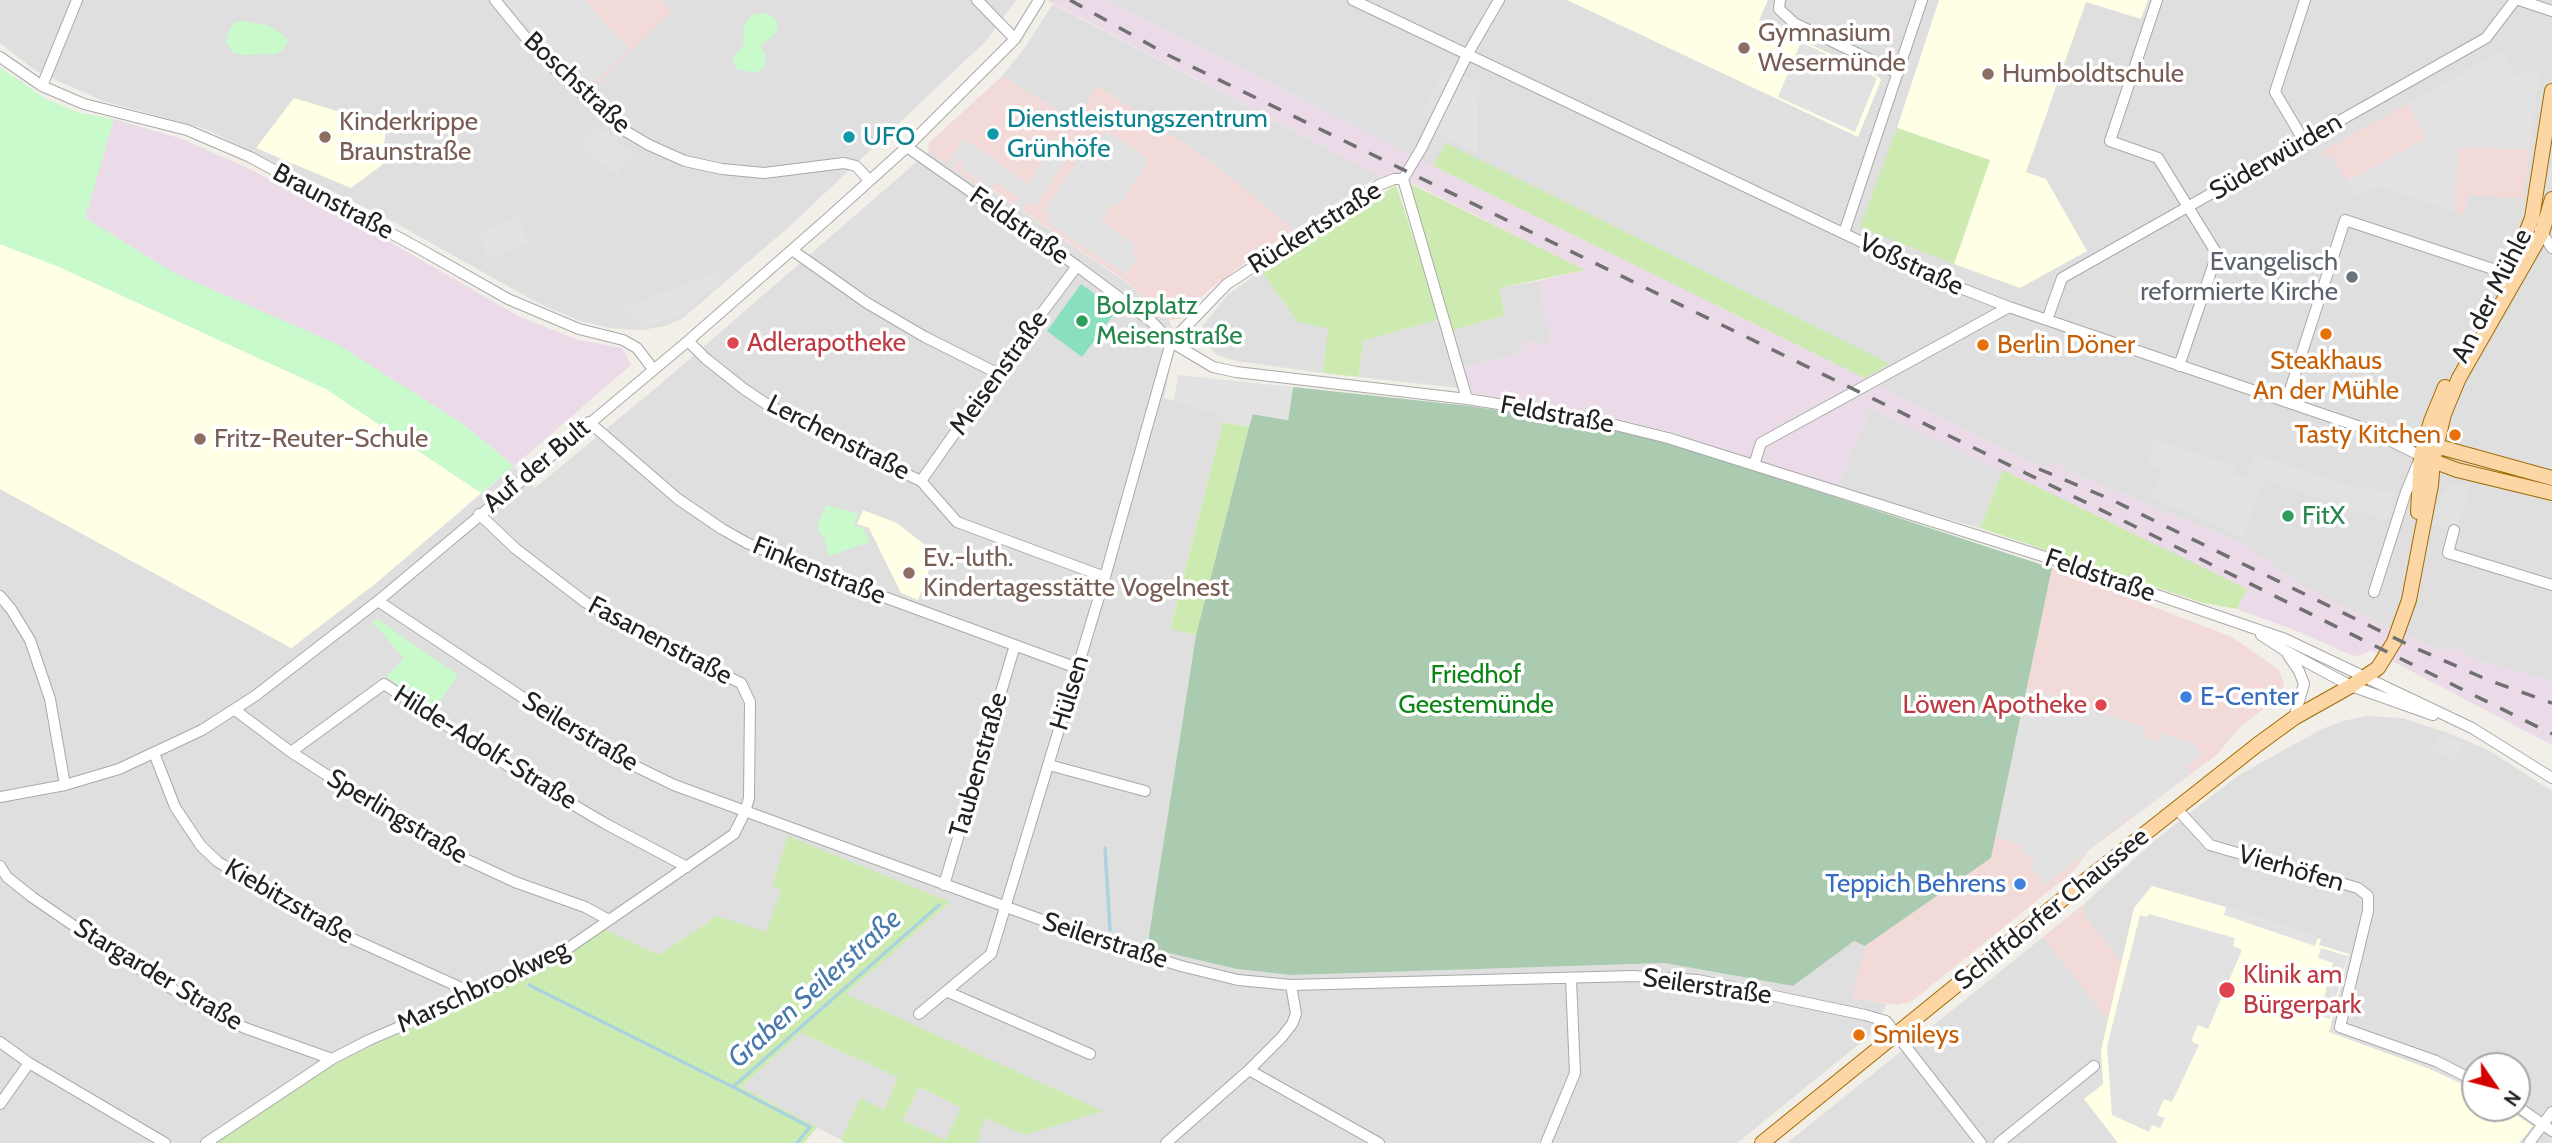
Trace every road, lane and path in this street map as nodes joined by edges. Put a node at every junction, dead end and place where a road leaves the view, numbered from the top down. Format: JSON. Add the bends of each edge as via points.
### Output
{"nodes":[{"id":1,"x":77,"y":0,"type":"edge"},
{"id":2,"x":495,"y":0,"type":"edge"},
{"id":3,"x":977,"y":0,"type":"edge"},
{"id":4,"x":1039,"y":0,"type":"edge"},
{"id":5,"x":1353,"y":0,"type":"edge"},
{"id":6,"x":1499,"y":0,"type":"edge"},
{"id":7,"x":1780,"y":0,"type":"edge"},
{"id":8,"x":1922,"y":0,"type":"edge"},
{"id":9,"x":2157,"y":0,"type":"edge"},
{"id":10,"x":2305,"y":0,"type":"edge"},
{"id":11,"x":2517,"y":0,"type":"edge"},
{"id":12,"x":2552,"y":11,"type":"edge"},
{"id":13,"x":1015,"y":39,"type":"junction"},
{"id":14,"x":1467,"y":55,"type":"junction"},
{"id":15,"x":0,"y":57,"type":"edge"},
{"id":16,"x":1898,"y":73,"type":"junction"},
{"id":17,"x":41,"y":86,"type":"junction"},
{"id":18,"x":2552,"y":91,"type":"edge"},
{"id":19,"x":2304,"y":141,"type":"junction"},
{"id":20,"x":907,"y":147,"type":"junction"},
{"id":21,"x":869,"y":180,"type":"junction"},
{"id":22,"x":1404,"y":184,"type":"junction"},
{"id":23,"x":2552,"y":198,"type":"edge"},
{"id":24,"x":2188,"y":207,"type":"junction"},
{"id":25,"x":2532,"y":218,"type":"junction"},
{"id":26,"x":1844,"y":233,"type":"junction"},
{"id":27,"x":2542,"y":233,"type":"junction"},
{"id":28,"x":2552,"y":248,"type":"edge"},
{"id":29,"x":792,"y":250,"type":"junction"},
{"id":30,"x":1077,"y":266,"type":"junction"},
{"id":31,"x":2513,"y":275,"type":"junction"},
{"id":32,"x":2010,"y":307,"type":"junction"},
{"id":33,"x":2046,"y":320,"type":"junction"},
{"id":34,"x":688,"y":341,"type":"junction"},
{"id":35,"x":1171,"y":342,"type":"junction"},
{"id":36,"x":2179,"y":366,"type":"junction"},
{"id":37,"x":653,"y":369,"type":"junction"},
{"id":38,"x":997,"y":373,"type":"junction"},
{"id":39,"x":1468,"y":399,"type":"junction"},
{"id":40,"x":2286,"y":402,"type":"junction"},
{"id":41,"x":589,"y":422,"type":"junction"},
{"id":42,"x":2428,"y":452,"type":"junction"},
{"id":43,"x":1754,"y":465,"type":"junction"},
{"id":44,"x":2552,"y":478,"type":"edge"},
{"id":45,"x":921,"y":481,"type":"junction"},
{"id":46,"x":2552,"y":493,"type":"edge"},
{"id":47,"x":479,"y":514,"type":"junction"},
{"id":48,"x":2454,"y":530,"type":"dead end"},
{"id":49,"x":1105,"y":577,"type":"junction"},
{"id":50,"x":2552,"y":585,"type":"edge"},
{"id":51,"x":2374,"y":592,"type":"dead end"},
{"id":52,"x":0,"y":596,"type":"edge"},
{"id":53,"x":378,"y":601,"type":"junction"},
{"id":54,"x":2250,"y":628,"type":"junction"},
{"id":55,"x":1015,"y":645,"type":"junction"},
{"id":56,"x":2284,"y":650,"type":"junction"},
{"id":57,"x":1077,"y":668,"type":"junction"},
{"id":58,"x":2367,"y":676,"type":"junction"},
{"id":59,"x":2351,"y":686,"type":"junction"},
{"id":60,"x":235,"y":710,"type":"junction"},
{"id":61,"x":2294,"y":718,"type":"junction"},
{"id":62,"x":2459,"y":722,"type":"junction"},
{"id":63,"x":291,"y":752,"type":"junction"},
{"id":64,"x":155,"y":753,"type":"junction"},
{"id":65,"x":1049,"y":765,"type":"junction"},
{"id":66,"x":2552,"y":778,"type":"edge"},
{"id":67,"x":65,"y":785,"type":"junction"},
{"id":68,"x":1145,"y":791,"type":"dead end"},
{"id":69,"x":0,"y":797,"type":"edge"},
{"id":70,"x":2177,"y":809,"type":"junction"},
{"id":71,"x":745,"y":812,"type":"junction"},
{"id":72,"x":0,"y":866,"type":"edge"},
{"id":73,"x":687,"y":867,"type":"junction"},
{"id":74,"x":944,"y":885,"type":"junction"},
{"id":75,"x":1007,"y":908,"type":"junction"},
{"id":76,"x":609,"y":920,"type":"junction"},
{"id":77,"x":1572,"y":979,"type":"junction"},
{"id":78,"x":1291,"y":985,"type":"junction"},
{"id":79,"x":948,"y":992,"type":"junction"},
{"id":80,"x":477,"y":995,"type":"junction"},
{"id":81,"x":919,"y":1014,"type":"dead end"},
{"id":82,"x":1897,"y":1034,"type":"junction"},
{"id":83,"x":0,"y":1042,"type":"edge"},
{"id":84,"x":1090,"y":1054,"type":"dead end"},
{"id":85,"x":332,"y":1059,"type":"junction"},
{"id":86,"x":29,"y":1063,"type":"junction"},
{"id":87,"x":2094,"y":1066,"type":"dead end"},
{"id":88,"x":1250,"y":1070,"type":"junction"},
{"id":89,"x":2461,"y":1074,"type":"edge"},
{"id":90,"x":0,"y":1104,"type":"edge"},
{"id":91,"x":2552,"y":1112,"type":"edge"},
{"id":92,"x":2531,"y":1116,"type":"edge"},
{"id":93,"x":2548,"y":1128,"type":"edge"},
{"id":94,"x":165,"y":1143,"type":"edge"},
{"id":95,"x":206,"y":1143,"type":"edge"},
{"id":96,"x":1166,"y":1143,"type":"edge"},
{"id":97,"x":1380,"y":1143,"type":"edge"},
{"id":98,"x":1546,"y":1143,"type":"edge"},
{"id":99,"x":1762,"y":1143,"type":"edge"},
{"id":100,"x":1981,"y":1143,"type":"edge"},
{"id":101,"x":1999,"y":1143,"type":"edge"},
{"id":102,"x":2529,"y":1143,"type":"edge"}],
"edges":[{"from":1,"to":17,"type":"street"},
{"from":2,"to":21,"type":"street","name":"Boschstraße","via":[[561,75],[626,132],[649,145],[685,161],[733,171],[777,172],[844,163],[856,166]]},
{"from":3,"to":13,"type":"street"},
{"from":4,"to":13,"type":"street","name":"Auf der Bult"},
{"from":5,"to":14,"type":"street","name":"Voßstraße"},
{"from":6,"to":14,"type":"street"},
{"from":7,"to":16,"type":"street","via":[[1779,9],[1794,23]]},
{"from":8,"to":16,"type":"street"},
{"from":9,"to":24,"type":"street","via":[[2110,141],[2158,158]]},
{"from":10,"to":19,"type":"street","via":[[2275,92]]},
{"from":11,"to":12,"type":"street"},
{"from":11,"to":19,"type":"street","name":"Süderwürden","via":[[2486,38]]},
{"from":13,"to":20,"type":"street","name":"Auf der Bult"},
{"from":14,"to":22,"type":"street"},
{"from":14,"to":26,"type":"street","name":"Voßstraße"},
{"from":15,"to":17,"type":"street","name":"Braunstraße"},
{"from":16,"to":26,"type":"street"},
{"from":17,"to":37,"type":"street","name":"Braunstraße","via":[[108,111],[187,130],[250,157],[508,299],[579,330],[623,340],[637,348]]},
{"from":18,"to":25,"type":"main road","name":"An der Mühle"},
{"from":19,"to":24,"type":"street","name":"Süderwürden"},
{"from":20,"to":21,"type":"street","name":"Auf der Bult"},
{"from":20,"to":30,"type":"street","name":"Feldstraße"},
{"from":21,"to":29,"type":"street","name":"Auf der Bult"},
{"from":22,"to":35,"type":"street","name":"Rückertstraße","via":[[1394,179],[1379,185],[1227,285]]},
{"from":22,"to":39,"type":"street"},
{"from":23,"to":27,"type":"main road","name":"An der Mühle"},
{"from":24,"to":33,"type":"street","name":"Süderwürden","via":[[2062,278]]},
{"from":24,"to":36,"type":"street","via":[[2217,254]]},
{"from":25,"to":27,"type":"street"},
{"from":25,"to":31,"type":"main road","name":"An der Mühle"},
{"from":26,"to":32,"type":"street","name":"Voßstraße"},
{"from":27,"to":28,"type":"street"},
{"from":27,"to":31,"type":"main road","name":"An der Mühle"},
{"from":29,"to":34,"type":"street","name":"Auf der Bult"},
{"from":29,"to":38,"type":"street","via":[[867,303]]},
{"from":30,"to":35,"type":"street","name":"Feldstraße"},
{"from":30,"to":38,"type":"street","name":"Meisenstraße"},
{"from":31,"to":40,"type":"street","via":[[2345,220]]},
{"from":31,"to":42,"type":"main road","name":"An der Mühle","via":[[2459,377]]},
{"from":32,"to":33,"type":"street","name":"Voßstraße"},
{"from":32,"to":43,"type":"street","via":[[1761,443]]},
{"from":33,"to":36,"type":"street","name":"Voßstraße"},
{"from":34,"to":37,"type":"street","name":"Auf der Bult"},
{"from":34,"to":45,"type":"street","name":"Lerchenstraße","via":[[768,405]]},
{"from":35,"to":39,"type":"street","name":"Feldstraße","via":[[1213,367],[1236,372]]},
{"from":35,"to":49,"type":"street","name":"Hülsen"},
{"from":36,"to":40,"type":"street","name":"Voßstraße"},
{"from":37,"to":41,"type":"street","name":"Auf der Bult"},
{"from":38,"to":45,"type":"street","name":"Meisenstraße"},
{"from":39,"to":43,"type":"street","name":"Feldstraße","via":[[1587,418]]},
{"from":40,"to":42,"type":"street","name":"Voßstraße"},
{"from":41,"to":47,"type":"street","name":"Auf der Bult"},
{"from":41,"to":55,"type":"street","name":"Finkenstraße","via":[[678,499],[747,543]]},
{"from":42,"to":44,"type":"main road"},
{"from":42,"to":46,"type":"main road","via":[[2456,470]]},
{"from":42,"to":51,"type":"street","name":"An der Mühle","via":[[2406,492]]},
{"from":42,"to":58,"type":"main road","name":"An der Mühle","via":[[2409,600],[2394,642],[2378,668]]},
{"from":43,"to":54,"type":"street","name":"Feldstraße"},
{"from":45,"to":49,"type":"street","name":"Lerchenstraße","via":[[957,522]]},
{"from":47,"to":53,"type":"street","name":"Auf der Bult"},
{"from":47,"to":71,"type":"street","name":"Fasanenstraße","via":[[585,602],[656,643],[741,683],[750,702]]},
{"from":48,"to":50,"type":"street","via":[[2448,553]]},
{"from":49,"to":57,"type":"street","name":"Hülsen"},
{"from":52,"to":67,"type":"street","via":[[30,640],[50,699]]},
{"from":53,"to":60,"type":"street","name":"Auf der Bult"},
{"from":53,"to":71,"type":"street","name":"Seilerstraße","via":[[600,749],[674,785]]},
{"from":54,"to":56,"type":"street","name":"Feldstraße"},
{"from":54,"to":58,"type":"street","name":"Feldstraße"},
{"from":55,"to":57,"type":"street","name":"Finkenstraße"},
{"from":55,"to":74,"type":"street","name":"Taubenstraße"},
{"from":56,"to":59,"type":"street","name":"Feldstraße"},
{"from":56,"to":61,"type":"street","name":"Feldstraße","via":[[2304,684]]},
{"from":57,"to":65,"type":"street","name":"Hülsen"},
{"from":58,"to":59,"type":"main road","name":"An der Mühle"},
{"from":58,"to":62,"type":"street","name":"Feldstraße"},
{"from":59,"to":61,"type":"main road","name":"Schiffdorfer Chaussee"},
{"from":59,"to":62,"type":"street","name":"Feldstraße"},
{"from":60,"to":63,"type":"street","name":"Sperlingstraße"},
{"from":60,"to":64,"type":"street","name":"Auf der Bult"},
{"from":61,"to":70,"type":"main road","name":"Schiffdorfer Chaussee"},
{"from":62,"to":66,"type":"street"},
{"from":63,"to":73,"type":"street","name":"Hilde-Adolf-Straße","via":[[384,684],[516,771]]},
{"from":63,"to":76,"type":"street","name":"Sperlingstraße","via":[[435,845]]},
{"from":64,"to":67,"type":"street","name":"Auf der Bult"},
{"from":64,"to":80,"type":"street","name":"Kiebitzstraße","via":[[175,807],[201,846],[218,862],[333,930]]},
{"from":65,"to":68,"type":"street"},
{"from":65,"to":75,"type":"street","name":"Hülsen"},
{"from":67,"to":69,"type":"street","name":"Auf der Bult"},
{"from":70,"to":82,"type":"main road","name":"Schiffdorfer Chaussee"},
{"from":70,"to":89,"type":"street","name":"Vierhöfen","via":[[2210,845],[2358,888],[2368,896],[2340,1027]]},
{"from":71,"to":73,"type":"street","name":"Marschbrookweg","via":[[734,835]]},
{"from":71,"to":74,"type":"street","name":"Seilerstraße"},
{"from":72,"to":85,"type":"street","name":"Stargarder Straße","via":[[41,904],[212,1013]]},
{"from":73,"to":76,"type":"street","name":"Marschbrookweg"},
{"from":74,"to":75,"type":"street","name":"Seilerstraße"},
{"from":75,"to":78,"type":"street","name":"Seilerstraße","via":[[1181,967],[1238,980]]},
{"from":75,"to":79,"type":"street","name":"Hülsen","via":[[991,954]]},
{"from":76,"to":80,"type":"street","name":"Marschbrookweg","via":[[525,973]]},
{"from":77,"to":78,"type":"street","name":"Seilerstraße"},
{"from":77,"to":82,"type":"street","name":"Seilerstraße","via":[[1633,976],[1698,981],[1865,1015],[1886,1021]]},
{"from":77,"to":98,"type":"street","via":[[1575,1073]]},
{"from":78,"to":88,"type":"street","via":[[1296,1014],[1292,1024]]},
{"from":79,"to":81,"type":"street","name":"Hülsen"},
{"from":79,"to":84,"type":"street"},
{"from":80,"to":85,"type":"street","name":"Marschbrookweg"},
{"from":82,"to":99,"type":"main road","name":"Schiffdorfer Chaussee"},
{"from":82,"to":100,"type":"street","name":"Seilerstraße"},
{"from":83,"to":86,"type":"street"},
{"from":85,"to":95,"type":"street","name":"Marschbrookweg"},
{"from":86,"to":90,"type":"street"},
{"from":86,"to":94,"type":"street"},
{"from":87,"to":101,"type":"street"},
{"from":88,"to":96,"type":"street"},
{"from":88,"to":97,"type":"street"},
{"from":91,"to":93,"type":"street"},
{"from":92,"to":93,"type":"street"},
{"from":93,"to":102,"type":"street"}]}
